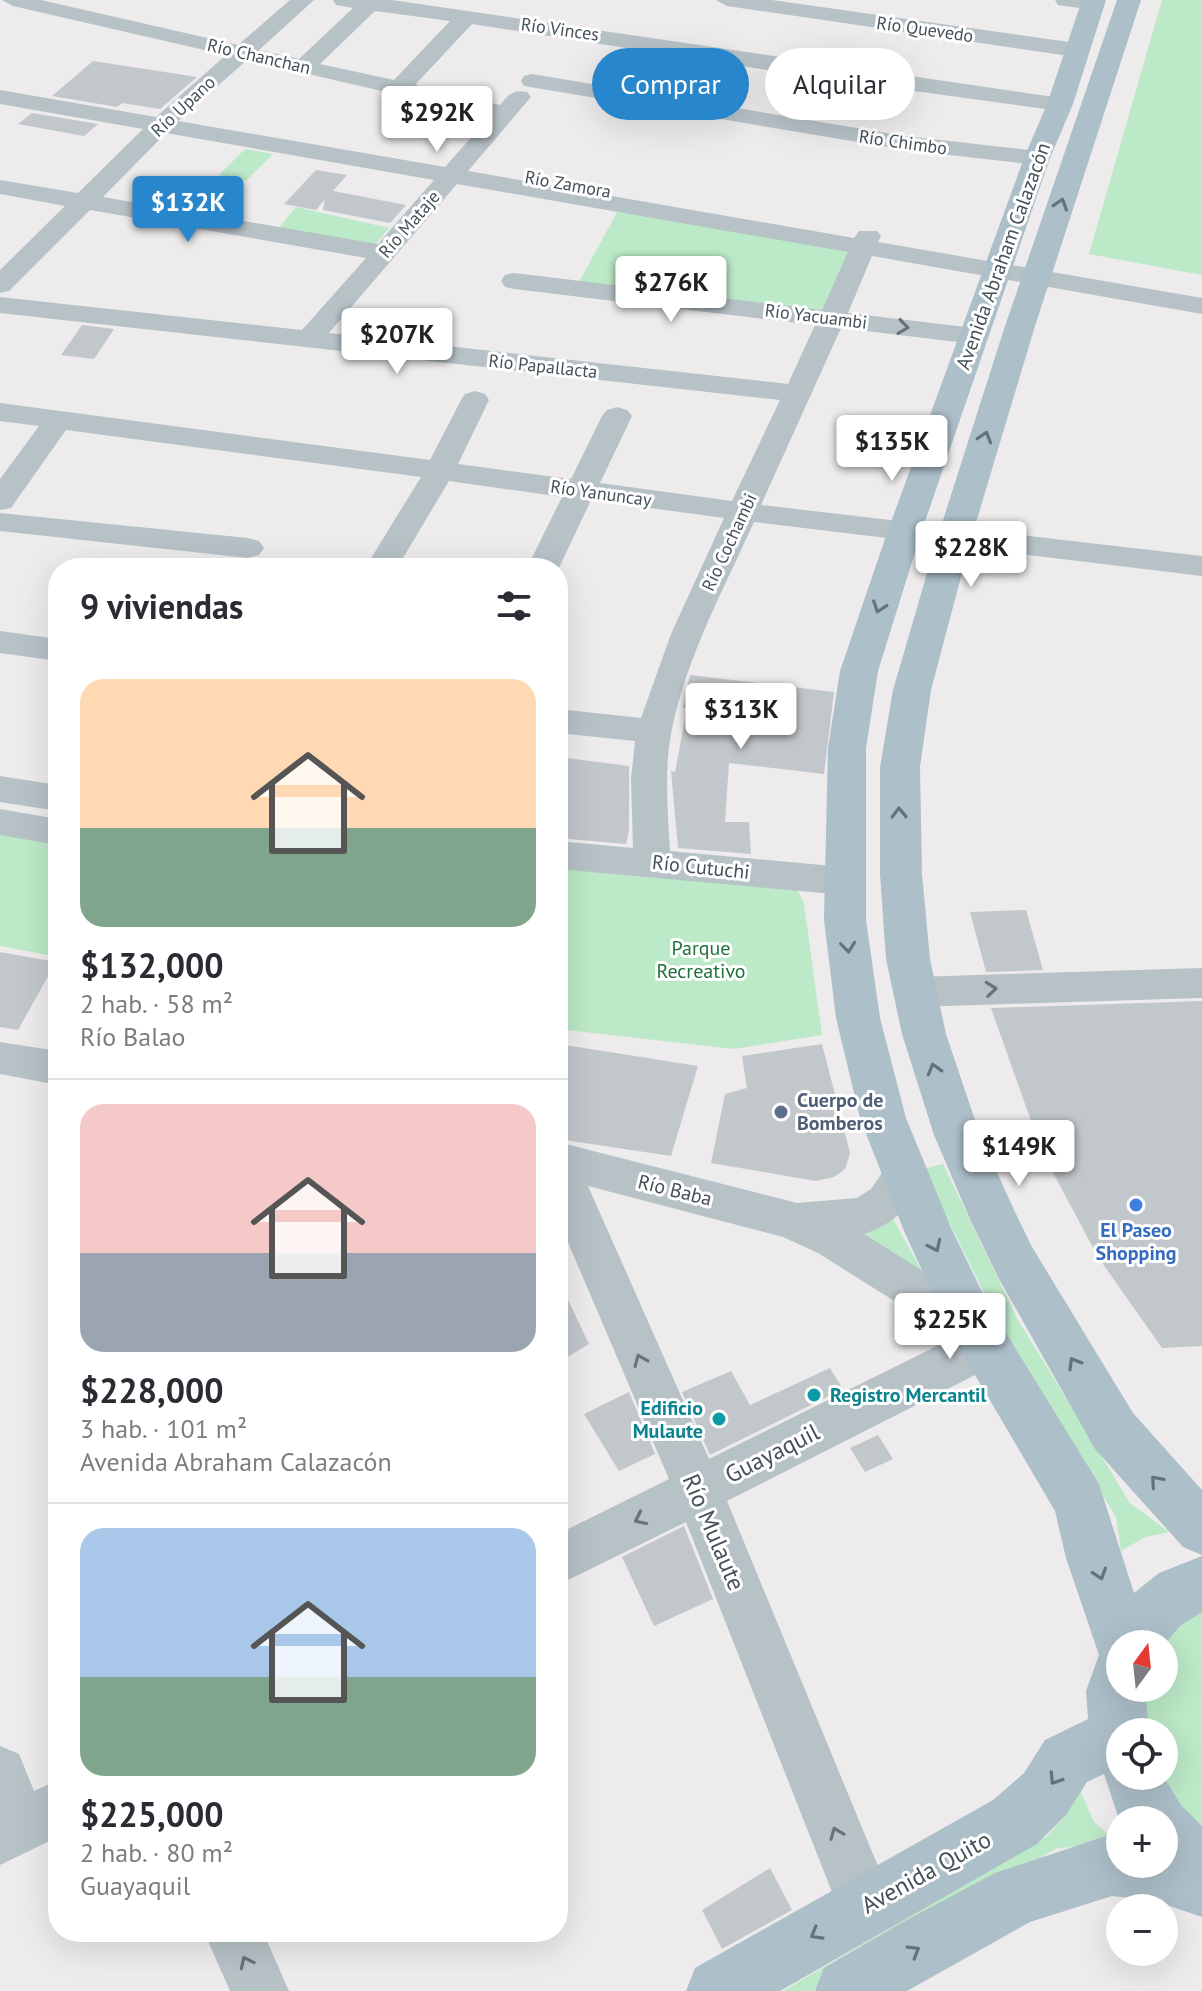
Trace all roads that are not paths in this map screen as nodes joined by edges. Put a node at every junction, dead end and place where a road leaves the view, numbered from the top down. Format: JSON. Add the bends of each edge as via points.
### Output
{"nodes":[{"id":1,"x":13,"y":0,"type":"edge"},
{"id":2,"x":303,"y":0,"type":"edge"},
{"id":3,"x":344,"y":0,"type":"edge"},
{"id":4,"x":727,"y":0,"type":"edge"},
{"id":5,"x":1066,"y":0,"type":"edge"},
{"id":6,"x":1129,"y":0,"type":"edge"},
{"id":7,"x":1093,"y":2,"type":"edge"},
{"id":8,"x":369,"y":4,"type":"junction"},
{"id":9,"x":593,"y":10,"type":"dead end"},
{"id":10,"x":467,"y":16,"type":"junction"},
{"id":11,"x":575,"y":31,"type":"junction"},
{"id":12,"x":1076,"y":50,"type":"junction"},
{"id":13,"x":243,"y":52,"type":"junction"},
{"id":14,"x":304,"y":67,"type":"junction"},
{"id":15,"x":532,"y":81,"type":"junction"},
{"id":16,"x":0,"y":88,"type":"edge"},
{"id":17,"x":399,"y":89,"type":"junction"},
{"id":18,"x":0,"y":97,"type":"edge"},
{"id":19,"x":1060,"y":104,"type":"junction"},
{"id":20,"x":506,"y":113,"type":"junction"},
{"id":21,"x":167,"y":119,"type":"junction"},
{"id":22,"x":1037,"y":158,"type":"junction"},
{"id":23,"x":455,"y":170,"type":"junction"},
{"id":24,"x":0,"y":187,"type":"edge"},
{"id":25,"x":84,"y":201,"type":"junction"},
{"id":26,"x":865,"y":242,"type":"junction"},
{"id":27,"x":384,"y":253,"type":"junction"},
{"id":28,"x":1000,"y":266,"type":"junction"},
{"id":29,"x":1037,"y":278,"type":"junction"},
{"id":30,"x":514,"y":281,"type":"dead end"},
{"id":31,"x":0,"y":285,"type":"edge"},
{"id":32,"x":0,"y":305,"type":"edge"},
{"id":33,"x":1202,"y":306,"type":"edge"},
{"id":34,"x":833,"y":317,"type":"junction"},
{"id":35,"x":974,"y":336,"type":"junction"},
{"id":36,"x":309,"y":340,"type":"junction"},
{"id":37,"x":799,"y":394,"type":"junction"},
{"id":38,"x":475,"y":400,"type":"dead end"},
{"id":39,"x":0,"y":412,"type":"edge"},
{"id":40,"x":617,"y":416,"type":"dead end"},
{"id":41,"x":58,"y":420,"type":"junction"},
{"id":42,"x":440,"y":471,"type":"junction"},
{"id":43,"x":582,"y":490,"type":"junction"},
{"id":44,"x":0,"y":501,"type":"edge"},
{"id":45,"x":743,"y":512,"type":"junction"},
{"id":46,"x":0,"y":522,"type":"edge"},
{"id":47,"x":904,"y":533,"type":"junction"},
{"id":48,"x":954,"y":539,"type":"junction"},
{"id":49,"x":248,"y":548,"type":"dead end"},
{"id":50,"x":387,"y":558,"type":"edge"},
{"id":51,"x":548,"y":558,"type":"edge"},
{"id":52,"x":1202,"y":566,"type":"edge"},
{"id":53,"x":0,"y":642,"type":"edge"},
{"id":54,"x":48,"y":649,"type":"edge"},
{"id":55,"x":568,"y":722,"type":"edge"},
{"id":56,"x":655,"y":731,"type":"junction"},
{"id":57,"x":0,"y":789,"type":"edge"},
{"id":58,"x":48,"y":796,"type":"edge"},
{"id":59,"x":0,"y":822,"type":"edge"},
{"id":60,"x":48,"y":830,"type":"edge"},
{"id":61,"x":568,"y":856,"type":"edge"},
{"id":62,"x":652,"y":863,"type":"junction"},
{"id":63,"x":844,"y":881,"type":"junction"},
{"id":64,"x":1202,"y":983,"type":"edge"},
{"id":65,"x":913,"y":992,"type":"junction"},
{"id":66,"x":0,"y":1058,"type":"edge"},
{"id":67,"x":48,"y":1066,"type":"edge"},
{"id":68,"x":960,"y":1143,"type":"junction"},
{"id":69,"x":901,"y":1163,"type":"junction"},
{"id":70,"x":568,"y":1164,"type":"edge"},
{"id":71,"x":568,"y":1191,"type":"edge"},
{"id":72,"x":791,"y":1220,"type":"junction"},
{"id":73,"x":976,"y":1331,"type":"junction"},
{"id":74,"x":696,"y":1492,"type":"junction"},
{"id":75,"x":1202,"y":1528,"type":"edge"},
{"id":76,"x":568,"y":1555,"type":"edge"},
{"id":77,"x":1202,"y":1584,"type":"edge"},
{"id":78,"x":1118,"y":1630,"type":"edge"},
{"id":79,"x":1139,"y":1630,"type":"edge"},
{"id":80,"x":1106,"y":1754,"type":"edge"},
{"id":81,"x":0,"y":1773,"type":"edge"},
{"id":82,"x":26,"y":1824,"type":"edge"},
{"id":83,"x":1178,"y":1845,"type":"edge"},
{"id":84,"x":1202,"y":1869,"type":"edge"},
{"id":85,"x":1202,"y":1886,"type":"edge"},
{"id":86,"x":865,"y":1905,"type":"junction"},
{"id":87,"x":238,"y":1942,"type":"edge"},
{"id":88,"x":260,"y":1991,"type":"edge"},
{"id":89,"x":718,"y":1991,"type":"edge"},
{"id":90,"x":847,"y":1991,"type":"edge"}],
"edges":[{"from":1,"to":13,"type":"street","name":"Río Chanchan"},
{"from":2,"to":13,"type":"street","name":"Río Upano"},
{"from":3,"to":8,"type":"street","name":"Río Vinces"},
{"from":4,"to":12,"type":"street","name":"Río Quevedo"},
{"from":5,"to":7,"type":"street"},
{"from":29,"to":6,"type":"main road","name":"Avenida Abraham Calazacón","one_way":true},
{"from":7,"to":12,"type":"main road","name":"Avenida Abraham Calazacón"},
{"from":8,"to":10,"type":"street","name":"Río Vinces"},
{"from":8,"to":14,"type":"street"},
{"from":9,"to":11,"type":"street","name":"Río Mataje"},
{"from":10,"to":11,"type":"street","name":"Río Vinces"},
{"from":10,"to":17,"type":"street"},
{"from":11,"to":15,"type":"street","name":"Río Mataje"},
{"from":11,"to":19,"type":"street","name":"Río Vinces"},
{"from":12,"to":19,"type":"main road","name":"Avenida Abraham Calazacón"},
{"from":13,"to":14,"type":"street","name":"Río Chanchan"},
{"from":13,"to":21,"type":"street","name":"Río Upano"},
{"from":14,"to":17,"type":"street","name":"Río Chanchan"},
{"from":15,"to":20,"type":"street","name":"Río Mataje"},
{"from":15,"to":22,"type":"street","name":"Río Chimbo","via":[[905,143]]},
{"from":16,"to":21,"type":"street","name":"Río Zamora"},
{"from":17,"to":20,"type":"street","name":"Río Chanchan"},
{"from":18,"to":21,"type":"street","name":"Río Zamora"},
{"from":19,"to":22,"type":"main road","name":"Avenida Abraham Calazacón"},
{"from":20,"to":23,"type":"street","name":"Río Mataje"},
{"from":21,"to":23,"type":"street","name":"Río Zamora"},
{"from":21,"to":25,"type":"street","name":"Río Upano"},
{"from":22,"to":28,"type":"main road","name":"Avenida Abraham Calazacón"},
{"from":23,"to":26,"type":"street","name":"Río Zamora"},
{"from":23,"to":27,"type":"street","name":"Río Mataje"},
{"from":24,"to":25,"type":"street"},
{"from":25,"to":27,"type":"street"},
{"from":25,"to":31,"type":"street","name":"Río Upano"},
{"from":26,"to":28,"type":"street","name":"Río Zamora"},
{"from":26,"to":34,"type":"street","name":"Río Cochambi"},
{"from":27,"to":36,"type":"street","name":"Río Mataje"},
{"from":28,"to":29,"type":"street","name":"Río Zamora"},
{"from":28,"to":35,"type":"main road","name":"Avenida Abraham Calazacón"},
{"from":29,"to":33,"type":"street","name":"Río Zamora"},
{"from":48,"to":29,"type":"main road","name":"Avenida Abraham Calazacón","one_way":true},
{"from":30,"to":34,"type":"street","name":"Río Yacuambi"},
{"from":32,"to":36,"type":"street","name":"Río Papallacta"},
{"from":34,"to":35,"type":"street","name":"Río Yacuambi","one_way":true},
{"from":34,"to":37,"type":"street","name":"Río Cochambi"},
{"from":35,"to":47,"type":"main road","name":"Avenida Abraham Calazacón"},
{"from":36,"to":37,"type":"street","name":"Río Papallacta"},
{"from":37,"to":45,"type":"street","name":"Río Cochambi"},
{"from":38,"to":42,"type":"street"},
{"from":39,"to":41,"type":"street","name":"Río Yanuncay"},
{"from":40,"to":43,"type":"street"},
{"from":41,"to":42,"type":"street","name":"Río Yanuncay"},
{"from":41,"to":44,"type":"street"},
{"from":42,"to":43,"type":"street","name":"Río Yanuncay"},
{"from":42,"to":50,"type":"street"},
{"from":43,"to":45,"type":"street","name":"Río Yanuncay"},
{"from":43,"to":51,"type":"street"},
{"from":45,"to":47,"type":"street","name":"Río Yanuncay"},
{"from":45,"to":56,"type":"street","name":"Río Cochambi","via":[[693,623]]},
{"from":46,"to":49,"type":"street"},
{"from":47,"to":48,"type":"street","name":"Río Yanuncay"},
{"from":47,"to":63,"type":"main road","name":"Avenida Abraham Calazacón","one_way":true,"via":[[852,706]]},
{"from":48,"to":52,"type":"street","name":"Río Yanuncay"},
{"from":65,"to":48,"type":"main road","name":"Avenida Abraham Calazacón","one_way":true,"via":[[901,874],[900,767],[912,690]]},
{"from":53,"to":54,"type":"street"},
{"from":55,"to":56,"type":"street"},
{"from":56,"to":62,"type":"street","name":"Río Cochambi","via":[[648,788]]},
{"from":57,"to":58,"type":"street"},
{"from":59,"to":60,"type":"street"},
{"from":61,"to":62,"type":"street","name":"Río Cutuchi"},
{"from":62,"to":63,"type":"street","name":"Río Cutuchi"},
{"from":63,"to":69,"type":"main road","name":"Avenida Abraham Calazacón","one_way":true,"via":[[858,1018],[883,1118]]},
{"from":65,"to":64,"type":"street","one_way":true},
{"from":68,"to":65,"type":"main road","name":"Avenida Abraham Calazacón","one_way":true},
{"from":66,"to":67,"type":"street"},
{"from":68,"to":69,"type":"main road"},
{"from":75,"to":68,"type":"main road","name":"Avenida Abraham Calazacón","one_way":true,"via":[[1114,1431],[1015,1262]]},
{"from":69,"to":72,"type":"street","name":"Río Baba","via":[[894,1194],[874,1212],[858,1219]]},
{"from":69,"to":73,"type":"main road","name":"Avenida Abraham Calazacón","one_way":true},
{"from":70,"to":72,"type":"street","name":"Río Baba"},
{"from":74,"to":71,"type":"street","name":"Río Mulaute","one_way":true},
{"from":72,"to":73,"type":"street","name":"Río Baba","via":[[834,1239]]},
{"from":73,"to":74,"type":"street","name":"Guayaquil","via":[[970,1354]]},
{"from":73,"to":78,"type":"main road","name":"Avenida Abraham Calazacón","one_way":true,"via":[[1080,1503]]},
{"from":74,"to":76,"type":"street","name":"Guayaquil","one_way":true},
{"from":86,"to":74,"type":"street","name":"Río Mulaute","one_way":true},
{"from":77,"to":79,"type":"main road","via":[[1151,1612]]},
{"from":80,"to":86,"type":"main road","name":"Avenida Quito","one_way":true,"via":[[1066,1761],[1045,1794],[1015,1822]]},
{"from":81,"to":82,"type":"street"},
{"from":83,"to":84,"type":"main road"},
{"from":90,"to":85,"type":"main road","one_way":true,"via":[[1017,1895],[1112,1865],[1155,1870]]},
{"from":86,"to":89,"type":"main road","name":"Avenida Quito","one_way":true},
{"from":88,"to":87,"type":"street","one_way":true}]}
